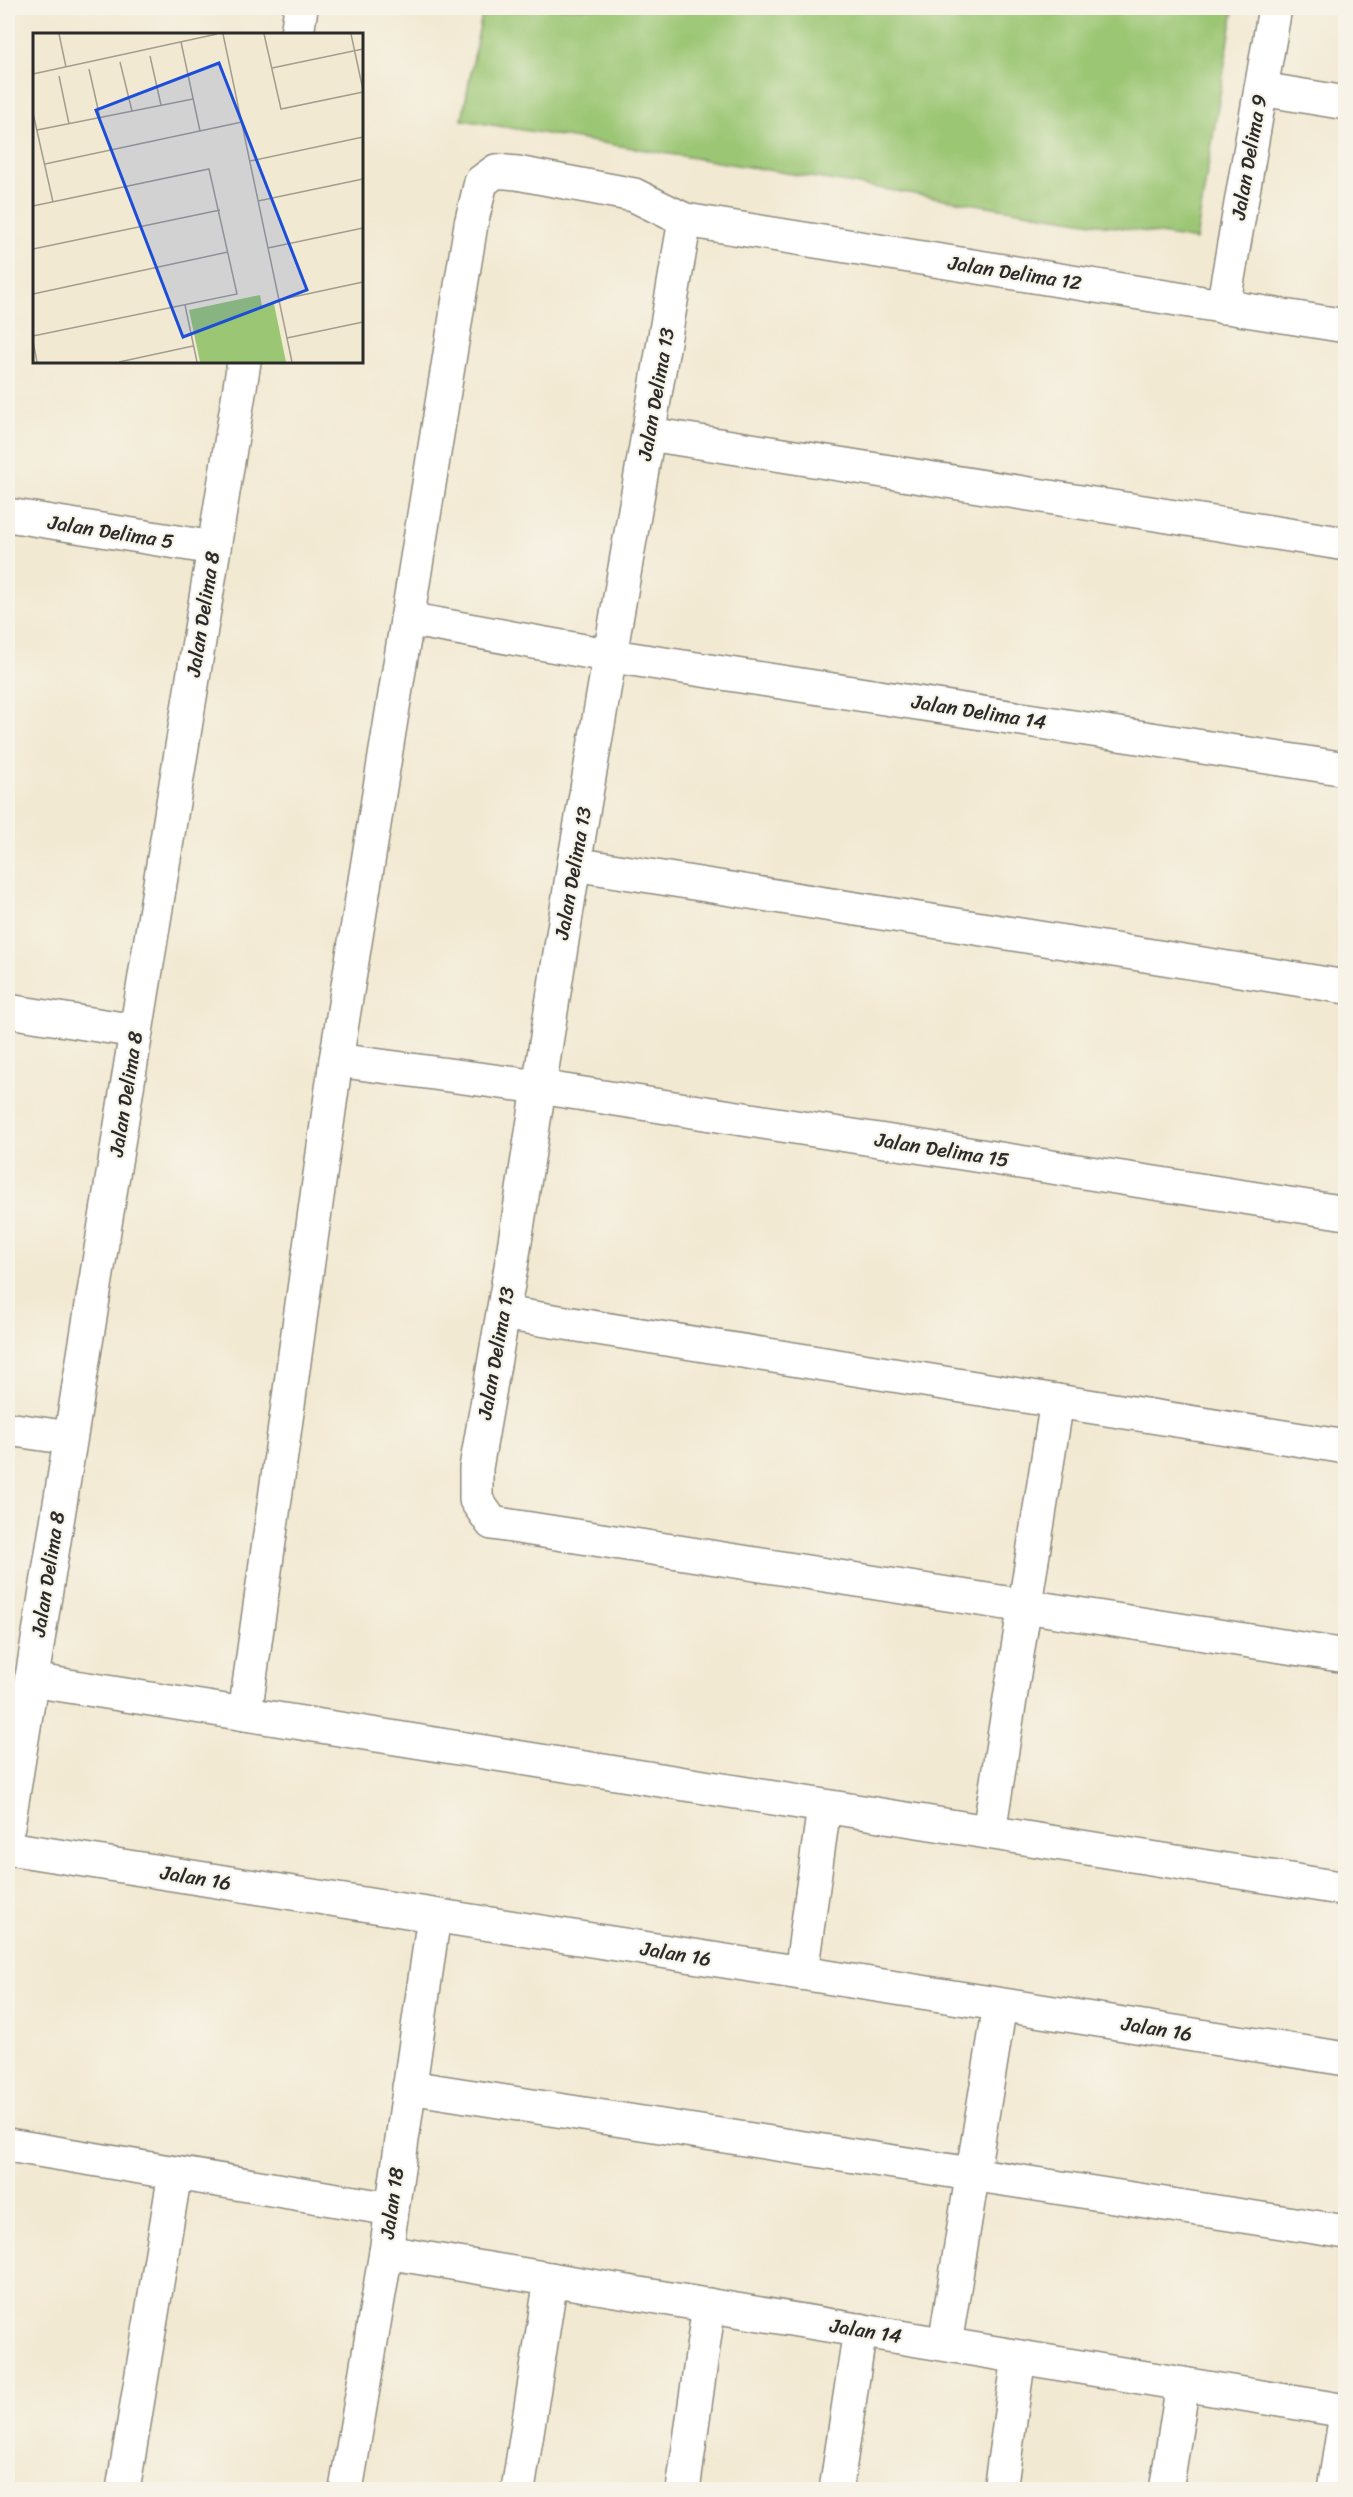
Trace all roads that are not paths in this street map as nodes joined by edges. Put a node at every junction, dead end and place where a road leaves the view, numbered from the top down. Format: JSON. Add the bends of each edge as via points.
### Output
{"nodes":[{"id":1,"x":301,"y":8,"type":"edge"},
{"id":2,"x":1275,"y":8,"type":"edge"},
{"id":3,"x":297,"y":33,"type":"edge"},
{"id":4,"x":1261,"y":89,"type":"junction"},
{"id":5,"x":1346,"y":103,"type":"edge"},
{"id":6,"x":685,"y":220,"type":"junction"},
{"id":7,"x":1222,"y":307,"type":"junction"},
{"id":8,"x":1346,"y":326,"type":"edge"},
{"id":9,"x":244,"y":363,"type":"edge"},
{"id":10,"x":649,"y":434,"type":"junction"},
{"id":11,"x":8,"y":515,"type":"edge"},
{"id":12,"x":1345,"y":542,"type":"edge"},
{"id":13,"x":214,"y":548,"type":"junction"},
{"id":14,"x":407,"y":619,"type":"junction"},
{"id":15,"x":612,"y":656,"type":"junction"},
{"id":16,"x":1346,"y":769,"type":"edge"},
{"id":17,"x":574,"y":864,"type":"junction"},
{"id":18,"x":1346,"y":987,"type":"edge"},
{"id":19,"x":8,"y":1011,"type":"edge"},
{"id":20,"x":136,"y":1031,"type":"junction"},
{"id":21,"x":336,"y":1060,"type":"junction"},
{"id":22,"x":539,"y":1088,"type":"junction"},
{"id":23,"x":1346,"y":1213,"type":"edge"},
{"id":24,"x":503,"y":1313,"type":"junction"},
{"id":25,"x":1057,"y":1401,"type":"junction"},
{"id":26,"x":8,"y":1429,"type":"edge"},
{"id":27,"x":70,"y":1438,"type":"junction"},
{"id":28,"x":1346,"y":1447,"type":"edge"},
{"id":29,"x":1025,"y":1606,"type":"junction"},
{"id":30,"x":1346,"y":1656,"type":"edge"},
{"id":31,"x":31,"y":1680,"type":"junction"},
{"id":32,"x":245,"y":1714,"type":"junction"},
{"id":33,"x":824,"y":1807,"type":"junction"},
{"id":34,"x":8,"y":1826,"type":"edge"},
{"id":35,"x":989,"y":1832,"type":"junction"},
{"id":36,"x":8,"y":1848,"type":"edge"},
{"id":37,"x":1346,"y":1888,"type":"edge"},
{"id":38,"x":434,"y":1916,"type":"junction"},
{"id":39,"x":801,"y":1973,"type":"junction"},
{"id":40,"x":1000,"y":2005,"type":"junction"},
{"id":41,"x":1346,"y":2059,"type":"edge"},
{"id":42,"x":409,"y":2086,"type":"junction"},
{"id":43,"x":8,"y":2145,"type":"edge"},
{"id":44,"x":175,"y":2173,"type":"junction"},
{"id":45,"x":972,"y":2174,"type":"junction"},
{"id":46,"x":391,"y":2209,"type":"junction"},
{"id":47,"x":1346,"y":2232,"type":"edge"},
{"id":48,"x":386,"y":2252,"type":"junction"},
{"id":49,"x":551,"y":2279,"type":"junction"},
{"id":50,"x":710,"y":2306,"type":"junction"},
{"id":51,"x":860,"y":2330,"type":"junction"},
{"id":52,"x":945,"y":2344,"type":"junction"},
{"id":53,"x":1019,"y":2357,"type":"junction"},
{"id":54,"x":1183,"y":2384,"type":"junction"},
{"id":55,"x":1346,"y":2412,"type":"edge"},
{"id":56,"x":123,"y":2490,"type":"edge"},
{"id":57,"x":346,"y":2490,"type":"edge"},
{"id":58,"x":518,"y":2490,"type":"edge"},
{"id":59,"x":683,"y":2490,"type":"edge"},
{"id":60,"x":836,"y":2490,"type":"edge"},
{"id":61,"x":1000,"y":2490,"type":"edge"},
{"id":62,"x":1166,"y":2490,"type":"edge"},
{"id":63,"x":1334,"y":2490,"type":"edge"}],
"edges":[{"from":1,"to":3,"type":"street"},
{"from":2,"to":4,"type":"street","name":"Jalan Delima 9"},
{"from":4,"to":5,"type":"street"},
{"from":4,"to":7,"type":"street","name":"Jalan Delima 9"},
{"from":6,"to":7,"type":"street","name":"Jalan Delima 12"},
{"from":6,"to":10,"type":"street","name":"Jalan Delima 13"},
{"from":6,"to":14,"type":"street","name":"Jalan Delima 12","via":[[634,195],[517,173],[496,171],[481,182]]},
{"from":7,"to":8,"type":"street","name":"Jalan Delima 12"},
{"from":9,"to":13,"type":"street","name":"Jalan Delima 8"},
{"from":10,"to":12,"type":"street"},
{"from":10,"to":15,"type":"street","name":"Jalan Delima 13"},
{"from":11,"to":13,"type":"street","name":"Jalan Delima 5"},
{"from":13,"to":20,"type":"street","name":"Jalan Delima 8"},
{"from":14,"to":15,"type":"street","name":"Jalan Delima 14"},
{"from":14,"to":21,"type":"street","name":"Jalan Delima 12"},
{"from":15,"to":16,"type":"street","name":"Jalan Delima 14"},
{"from":15,"to":17,"type":"street","name":"Jalan Delima 13"},
{"from":17,"to":18,"type":"street"},
{"from":17,"to":22,"type":"street","name":"Jalan Delima 13"},
{"from":19,"to":20,"type":"street"},
{"from":20,"to":27,"type":"street","name":"Jalan Delima 8"},
{"from":21,"to":22,"type":"street","name":"Jalan Delima 15"},
{"from":21,"to":32,"type":"street","name":"Jalan Delima 12"},
{"from":22,"to":23,"type":"street","name":"Jalan Delima 15"},
{"from":22,"to":24,"type":"street","name":"Jalan Delima 13"},
{"from":24,"to":25,"type":"street"},
{"from":24,"to":29,"type":"street","name":"Jalan Delima 13","via":[[476,1468],[476,1500],[492,1523]]},
{"from":25,"to":28,"type":"street"},
{"from":25,"to":29,"type":"street"},
{"from":26,"to":27,"type":"street"},
{"from":27,"to":31,"type":"street","name":"Jalan Delima 8"},
{"from":29,"to":30,"type":"street"},
{"from":29,"to":35,"type":"street"},
{"from":31,"to":32,"type":"street"},
{"from":31,"to":34,"type":"street","name":"Jalan Delima 8"},
{"from":32,"to":33,"type":"street"},
{"from":33,"to":35,"type":"street"},
{"from":33,"to":39,"type":"street"},
{"from":35,"to":37,"type":"street"},
{"from":36,"to":38,"type":"street","name":"Jalan 16"},
{"from":38,"to":39,"type":"street","name":"Jalan 16"},
{"from":38,"to":42,"type":"street","name":"Jalan 18"},
{"from":39,"to":40,"type":"street","name":"Jalan 16"},
{"from":40,"to":41,"type":"street","name":"Jalan 16"},
{"from":40,"to":45,"type":"street"},
{"from":42,"to":45,"type":"street"},
{"from":42,"to":46,"type":"street","name":"Jalan 18"},
{"from":43,"to":44,"type":"street"},
{"from":44,"to":46,"type":"street"},
{"from":44,"to":56,"type":"street"},
{"from":45,"to":47,"type":"street"},
{"from":45,"to":52,"type":"street"},
{"from":46,"to":48,"type":"street","name":"Jalan 18"},
{"from":48,"to":49,"type":"street","name":"Jalan 14"},
{"from":48,"to":57,"type":"street","name":"Jalan 18"},
{"from":49,"to":50,"type":"street","name":"Jalan 14"},
{"from":49,"to":58,"type":"street"},
{"from":50,"to":51,"type":"street","name":"Jalan 14"},
{"from":50,"to":59,"type":"street"},
{"from":51,"to":52,"type":"street","name":"Jalan 14"},
{"from":51,"to":60,"type":"street"},
{"from":52,"to":53,"type":"street","name":"Jalan 14"},
{"from":53,"to":54,"type":"street","name":"Jalan 14"},
{"from":53,"to":61,"type":"street"},
{"from":54,"to":55,"type":"street","name":"Jalan 14"},
{"from":54,"to":62,"type":"street"},
{"from":55,"to":63,"type":"street"}]}
